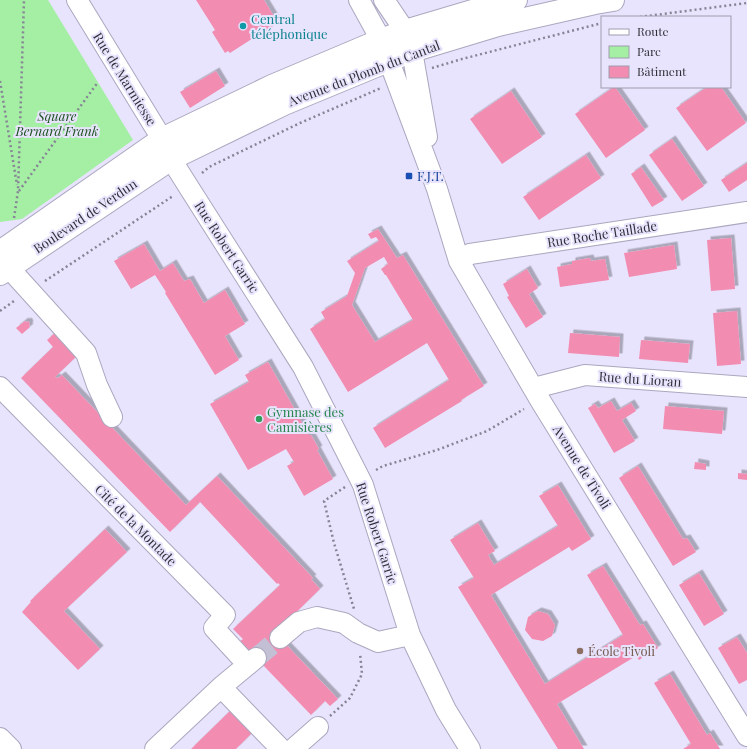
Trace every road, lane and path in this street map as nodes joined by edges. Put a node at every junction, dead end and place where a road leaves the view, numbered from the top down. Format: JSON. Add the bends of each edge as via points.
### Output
{"nodes":[{"id":1,"x":24,"y":0,"type":"edge"},
{"id":2,"x":77,"y":0,"type":"edge"},
{"id":3,"x":359,"y":0,"type":"edge"},
{"id":4,"x":384,"y":0,"type":"edge"},
{"id":5,"x":516,"y":0,"type":"edge"},
{"id":6,"x":613,"y":0,"type":"edge"},
{"id":7,"x":747,"y":3,"type":"edge"},
{"id":8,"x":648,"y":16,"type":"edge"},
{"id":9,"x":601,"y":24,"type":"edge"},
{"id":10,"x":381,"y":40,"type":"junction"},
{"id":11,"x":408,"y":42,"type":"junction"},
{"id":12,"x":389,"y":60,"type":"junction"},
{"id":13,"x":415,"y":73,"type":"junction"},
{"id":14,"x":0,"y":81,"type":"edge"},
{"id":15,"x":396,"y":81,"type":"junction"},
{"id":16,"x":98,"y":82,"type":"dead end"},
{"id":17,"x":162,"y":139,"type":"junction"},
{"id":18,"x":171,"y":159,"type":"junction"},
{"id":19,"x":188,"y":186,"type":"junction"},
{"id":20,"x":437,"y":189,"type":"junction"},
{"id":21,"x":18,"y":191,"type":"junction"},
{"id":22,"x":747,"y":212,"type":"edge"},
{"id":23,"x":458,"y":261,"type":"junction"},
{"id":24,"x":3,"y":265,"type":"edge"},
{"id":25,"x":30,"y":290,"type":"junction"},
{"id":26,"x":0,"y":311,"type":"edge"},
{"id":27,"x":0,"y":387,"type":"edge"},
{"id":28,"x":747,"y":387,"type":"edge"},
{"id":29,"x":534,"y":388,"type":"junction"},
{"id":30,"x":112,"y":417,"type":"dead end"},
{"id":31,"x":410,"y":635,"type":"junction"},
{"id":32,"x":280,"y":638,"type":"tunnel mouth"},
{"id":33,"x":221,"y":687,"type":"junction"},
{"id":34,"x":318,"y":727,"type":"dead end"},
{"id":35,"x":747,"y":736,"type":"edge"},
{"id":36,"x":0,"y":738,"type":"edge"},
{"id":37,"x":11,"y":749,"type":"edge"},
{"id":38,"x":155,"y":749,"type":"edge"},
{"id":39,"x":281,"y":749,"type":"edge"},
{"id":40,"x":292,"y":749,"type":"edge"},
{"id":41,"x":470,"y":749,"type":"edge"}],
"edges":[{"from":1,"to":21,"type":"path"},
{"from":2,"to":17,"type":"street","name":"Rue de Marmiesse"},
{"from":3,"to":10,"type":"street","name":"Avenue de Tivoli"},
{"from":4,"to":11,"type":"street"},
{"from":5,"to":11,"type":"main road","name":"Avenue du Plomb du Cantal","via":[[486,7]]},
{"from":6,"to":11,"type":"main road","name":"Avenue du Plomb du Cantal"},
{"from":7,"to":8,"type":"path"},
{"from":9,"to":13,"type":"path"},
{"from":10,"to":11,"type":"main road","name":"Avenue du Plomb du Cantal"},
{"from":10,"to":12,"type":"street","name":"Avenue de Tivoli"},
{"from":10,"to":17,"type":"main road","name":"Avenue du Plomb du Cantal","via":[[272,86]]},
{"from":11,"to":12,"type":"main road","name":"Avenue du Plomb du Cantal"},
{"from":11,"to":13,"type":"street","name":"Avenue de Tivoli"},
{"from":12,"to":15,"type":"street","name":"Avenue de Tivoli"},
{"from":12,"to":18,"type":"main road","name":"Avenue du Plomb du Cantal","via":[[284,104]]},
{"from":13,"to":20,"type":"street","name":"Avenue de Tivoli"},
{"from":14,"to":21,"type":"path"},
{"from":15,"to":19,"type":"path","via":[[209,167]]},
{"from":15,"to":20,"type":"street","name":"Avenue de Tivoli"},
{"from":16,"to":21,"type":"path"},
{"from":17,"to":18,"type":"street","name":"Rue de Marmiesse"},
{"from":17,"to":24,"type":"main road","name":"Boulevard de Verdun"},
{"from":18,"to":19,"type":"street","name":"Rue Robert Garric"},
{"from":18,"to":24,"type":"main road","name":"Boulevard de Verdun"},
{"from":19,"to":25,"type":"path"},
{"from":19,"to":31,"type":"street","name":"Rue Robert Garric","via":[[303,368],[363,485]]},
{"from":20,"to":23,"type":"street","name":"Avenue de Tivoli"},
{"from":22,"to":23,"type":"street","name":"Rue Roche Taillade","via":[[470,254]]},
{"from":23,"to":29,"type":"street","name":"Avenue de Tivoli"},
{"from":24,"to":25,"type":"street"},
{"from":25,"to":26,"type":"path"},
{"from":25,"to":30,"type":"street","via":[[86,353]]},
{"from":27,"to":33,"type":"street","name":"Cité de la Montade","via":[[225,615],[214,628],[252,662]]},
{"from":28,"to":29,"type":"street","name":"Rue du Lioran","via":[[585,375]]},
{"from":29,"to":35,"type":"street","name":"Avenue de Tivoli"},
{"from":31,"to":32,"type":"street","via":[[378,642],[344,623],[317,617],[299,622]]},
{"from":31,"to":41,"type":"street","name":"Rue Robert Garric","via":[[446,710]]},
{"from":33,"to":38,"type":"street","name":"Cité de la Montade"},
{"from":33,"to":39,"type":"street"},
{"from":34,"to":40,"type":"street"},
{"from":36,"to":37,"type":"street"}]}
